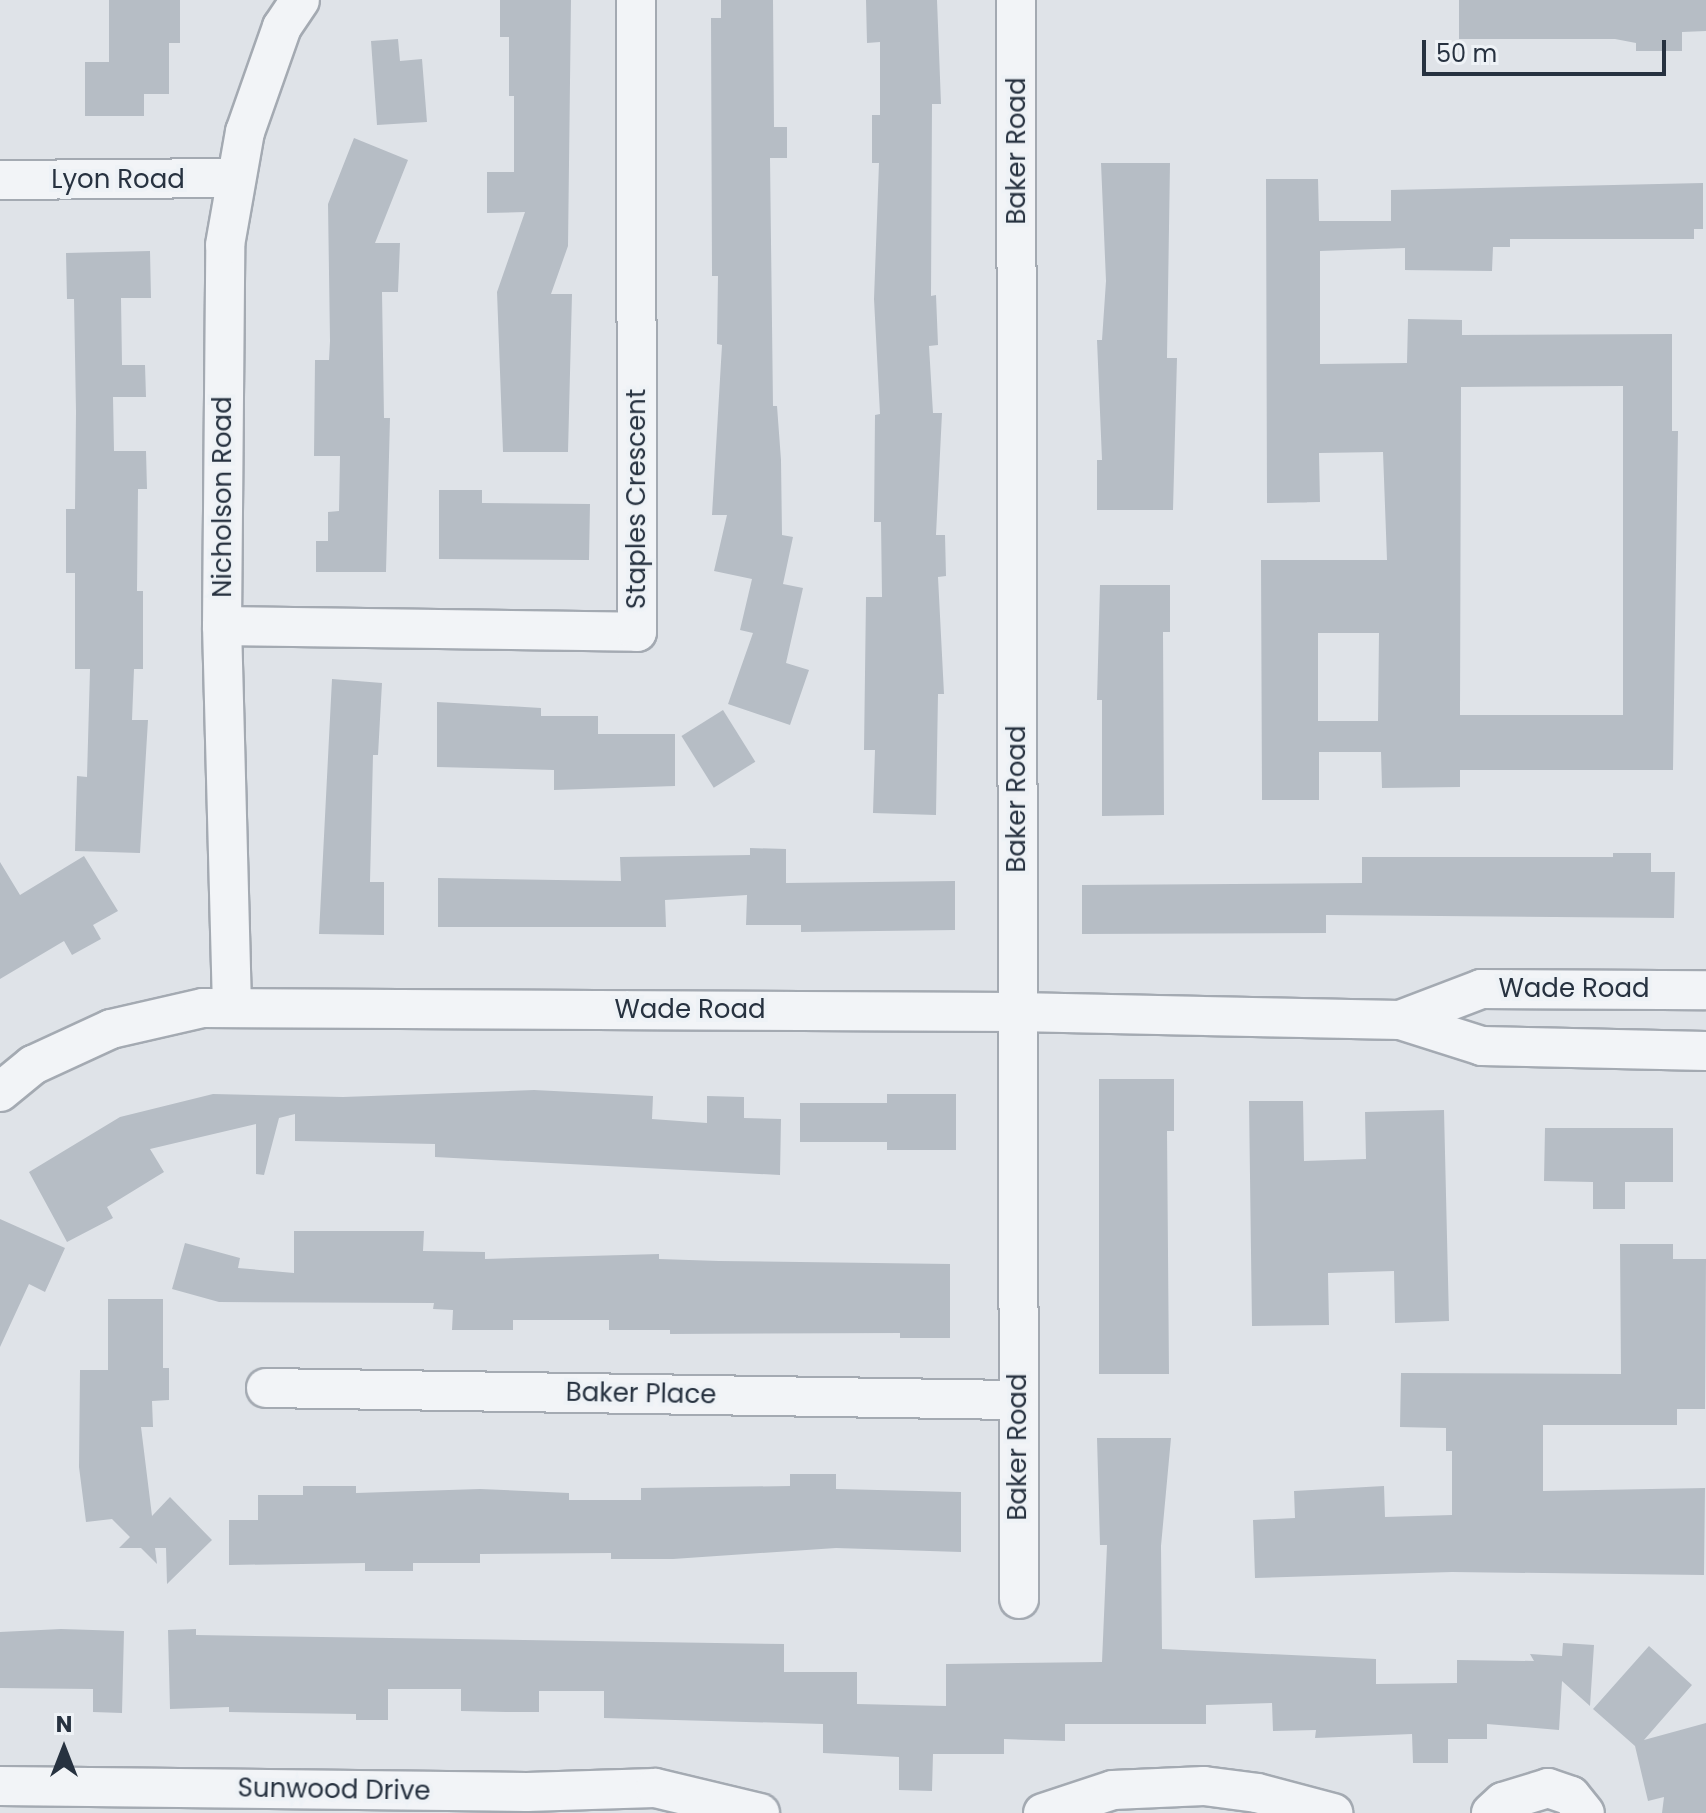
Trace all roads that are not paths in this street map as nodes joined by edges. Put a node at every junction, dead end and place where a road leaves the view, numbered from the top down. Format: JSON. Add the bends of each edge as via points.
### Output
{"nodes":[{"id":1,"x":300,"y":0,"type":"edge"},
{"id":2,"x":636,"y":0,"type":"edge"},
{"id":3,"x":1016,"y":0,"type":"edge"},
{"id":4,"x":235,"y":178,"type":"junction"},
{"id":5,"x":0,"y":180,"type":"edge"},
{"id":6,"x":222,"y":626,"type":"junction"},
{"id":7,"x":1706,"y":990,"type":"edge"},
{"id":8,"x":232,"y":1007,"type":"junction"},
{"id":9,"x":1017,"y":1012,"type":"junction"},
{"id":10,"x":1400,"y":1020,"type":"junction"},
{"id":11,"x":1706,"y":1051,"type":"edge"},
{"id":12,"x":0,"y":1092,"type":"edge"},
{"id":13,"x":266,"y":1388,"type":"dead end"},
{"id":14,"x":1017,"y":1400,"type":"junction"},
{"id":15,"x":1019,"y":1599,"type":"dead end"},
{"id":16,"x":0,"y":1786,"type":"edge"},
{"id":17,"x":654,"y":1801,"type":"edge"},
{"id":18,"x":528,"y":1802,"type":"edge"},
{"id":19,"x":760,"y":1813,"type":"edge"},
{"id":20,"x":1043,"y":1813,"type":"edge"},
{"id":21,"x":1333,"y":1813,"type":"edge"},
{"id":22,"x":1491,"y":1813,"type":"edge"},
{"id":23,"x":1585,"y":1813,"type":"edge"}],
"edges":[{"from":1,"to":4,"type":"street","name":"Nicholson Road","via":[[282,27]]},
{"from":2,"to":6,"type":"street","name":"Staples Crescent","via":[[637,632]]},
{"from":3,"to":9,"type":"street","name":"Baker Road"},
{"from":4,"to":5,"type":"street","name":"Lyon Road"},
{"from":4,"to":6,"type":"street","name":"Nicholson Road","via":[[225,245]]},
{"from":6,"to":8,"type":"street","name":"Nicholson Road"},
{"from":7,"to":10,"type":"street","name":"Wade Road","via":[[1481,989]]},
{"from":8,"to":9,"type":"street","name":"Wade Road"},
{"from":8,"to":12,"type":"street","name":"Wade Road","via":[[203,1008],[111,1029],[33,1065]]},
{"from":9,"to":10,"type":"street","name":"Wade Road"},
{"from":9,"to":14,"type":"street","name":"Baker Road"},
{"from":10,"to":11,"type":"street","name":"Wade Road","via":[[1482,1046]]},
{"from":13,"to":14,"type":"street","name":"Baker Place"},
{"from":14,"to":15,"type":"street","name":"Baker Road"},
{"from":16,"to":18,"type":"street","name":"Sunwood Drive"},
{"from":17,"to":18,"type":"street","name":"Sunwood Drive"},
{"from":17,"to":19,"type":"street","name":"Sunwood Drive"},
{"from":20,"to":21,"type":"street","via":[[1113,1790],[1204,1786],[1257,1793]]},
{"from":22,"to":23,"type":"street","via":[[1503,1802],[1548,1788],[1571,1796]]}]}
